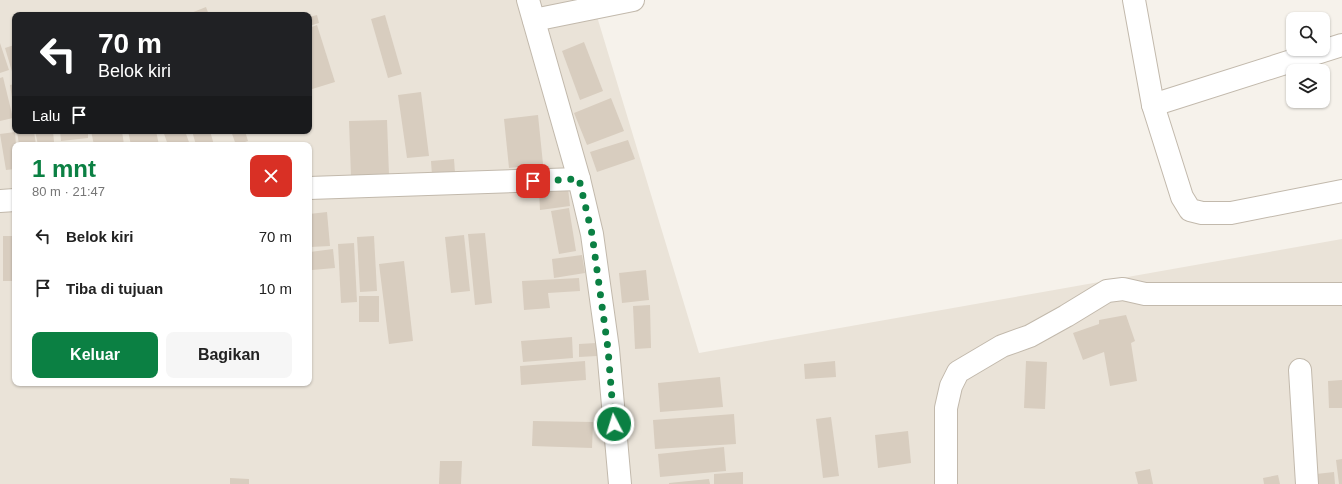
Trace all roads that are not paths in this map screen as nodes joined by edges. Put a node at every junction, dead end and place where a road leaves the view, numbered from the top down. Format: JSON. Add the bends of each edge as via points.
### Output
{"nodes":[{"id":1,"x":632,"y":0,"type":"edge"},
{"id":2,"x":1134,"y":0,"type":"edge"},
{"id":3,"x":531,"y":10,"type":"edge"},
{"id":4,"x":1342,"y":45,"type":"edge"},
{"id":5,"x":1153,"y":105,"type":"junction"},
{"id":6,"x":579,"y":179,"type":"junction"},
{"id":7,"x":312,"y":188,"type":"edge"},
{"id":8,"x":1342,"y":191,"type":"edge"},
{"id":9,"x":12,"y":200,"type":"edge"},
{"id":10,"x":0,"y":201,"type":"edge"},
{"id":11,"x":1342,"y":294,"type":"edge"},
{"id":12,"x":1300,"y":370,"type":"dead end"},
{"id":13,"x":620,"y":484,"type":"edge"},
{"id":14,"x":946,"y":484,"type":"edge"},
{"id":15,"x":1307,"y":484,"type":"edge"}],
"edges":[{"from":1,"to":3,"type":"street"},
{"from":2,"to":5,"type":"street"},
{"from":3,"to":6,"type":"street"},
{"from":4,"to":5,"type":"street"},
{"from":5,"to":8,"type":"street","via":[[1182,197],[1190,210],[1202,213],[1231,213]]},
{"from":6,"to":7,"type":"street"},
{"from":6,"to":13,"type":"street","via":[[594,249],[608,349]]},
{"from":9,"to":10,"type":"street"},
{"from":11,"to":14,"type":"street","via":[[1145,294],[1122,289],[1107,291],[1030,336],[1002,346],[958,372],[951,386],[946,408]]},
{"from":12,"to":15,"type":"street"}]}
